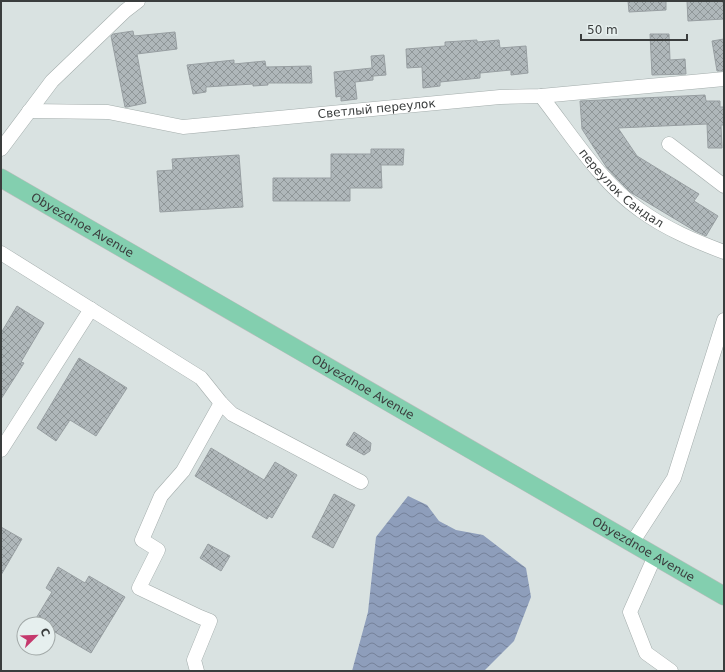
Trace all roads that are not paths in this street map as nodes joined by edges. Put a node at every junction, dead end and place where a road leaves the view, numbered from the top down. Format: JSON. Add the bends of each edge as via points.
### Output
{"nodes":[{"id":1,"x":138,"y":1,"type":"edge"},
{"id":2,"x":724,"y":79,"type":"edge"},
{"id":3,"x":541,"y":96,"type":"junction"},
{"id":4,"x":29,"y":111,"type":"junction"},
{"id":5,"x":669,"y":144,"type":"dead end"},
{"id":6,"x":1,"y":149,"type":"edge"},
{"id":7,"x":1,"y":178,"type":"edge"},
{"id":8,"x":724,"y":186,"type":"edge"},
{"id":9,"x":724,"y":252,"type":"edge"},
{"id":10,"x":1,"y":254,"type":"edge"},
{"id":11,"x":92,"y":309,"type":"junction"},
{"id":12,"x":724,"y":320,"type":"edge"},
{"id":13,"x":221,"y":403,"type":"junction"},
{"id":14,"x":1,"y":450,"type":"edge"},
{"id":15,"x":361,"y":482,"type":"dead end"},
{"id":16,"x":632,"y":543,"type":"junction"},
{"id":17,"x":655,"y":556,"type":"junction"},
{"id":18,"x":724,"y":596,"type":"edge"},
{"id":19,"x":197,"y":671,"type":"edge"},
{"id":20,"x":671,"y":671,"type":"edge"}],
"edges":[{"from":1,"to":4,"type":"street","via":[[52,81]]},
{"from":2,"to":3,"type":"street","name":"Светлый переулок"},
{"from":3,"to":4,"type":"street","name":"Светлый переулок","via":[[500,97],[183,127],[108,112]]},
{"from":3,"to":9,"type":"street","name":"переулок Сандал","via":[[619,193],[639,210],[659,222]]},
{"from":4,"to":6,"type":"street"},
{"from":5,"to":8,"type":"street"},
{"from":7,"to":16,"type":"main road","name":"Obyezdnoe Avenue"},
{"from":10,"to":11,"type":"street"},
{"from":11,"to":13,"type":"street","via":[[201,378]]},
{"from":11,"to":14,"type":"street"},
{"from":12,"to":16,"type":"street","via":[[674,478]]},
{"from":13,"to":15,"type":"street","via":[[232,414]]},
{"from":13,"to":19,"type":"street","via":[[182,471],[161,496],[142,540],[158,550],[139,588],[210,621],[194,660]]},
{"from":16,"to":17,"type":"main road","name":"Obyezdnoe Avenue"},
{"from":17,"to":18,"type":"main road","name":"Obyezdnoe Avenue"},
{"from":17,"to":20,"type":"street","via":[[630,612],[646,653]]}]}
